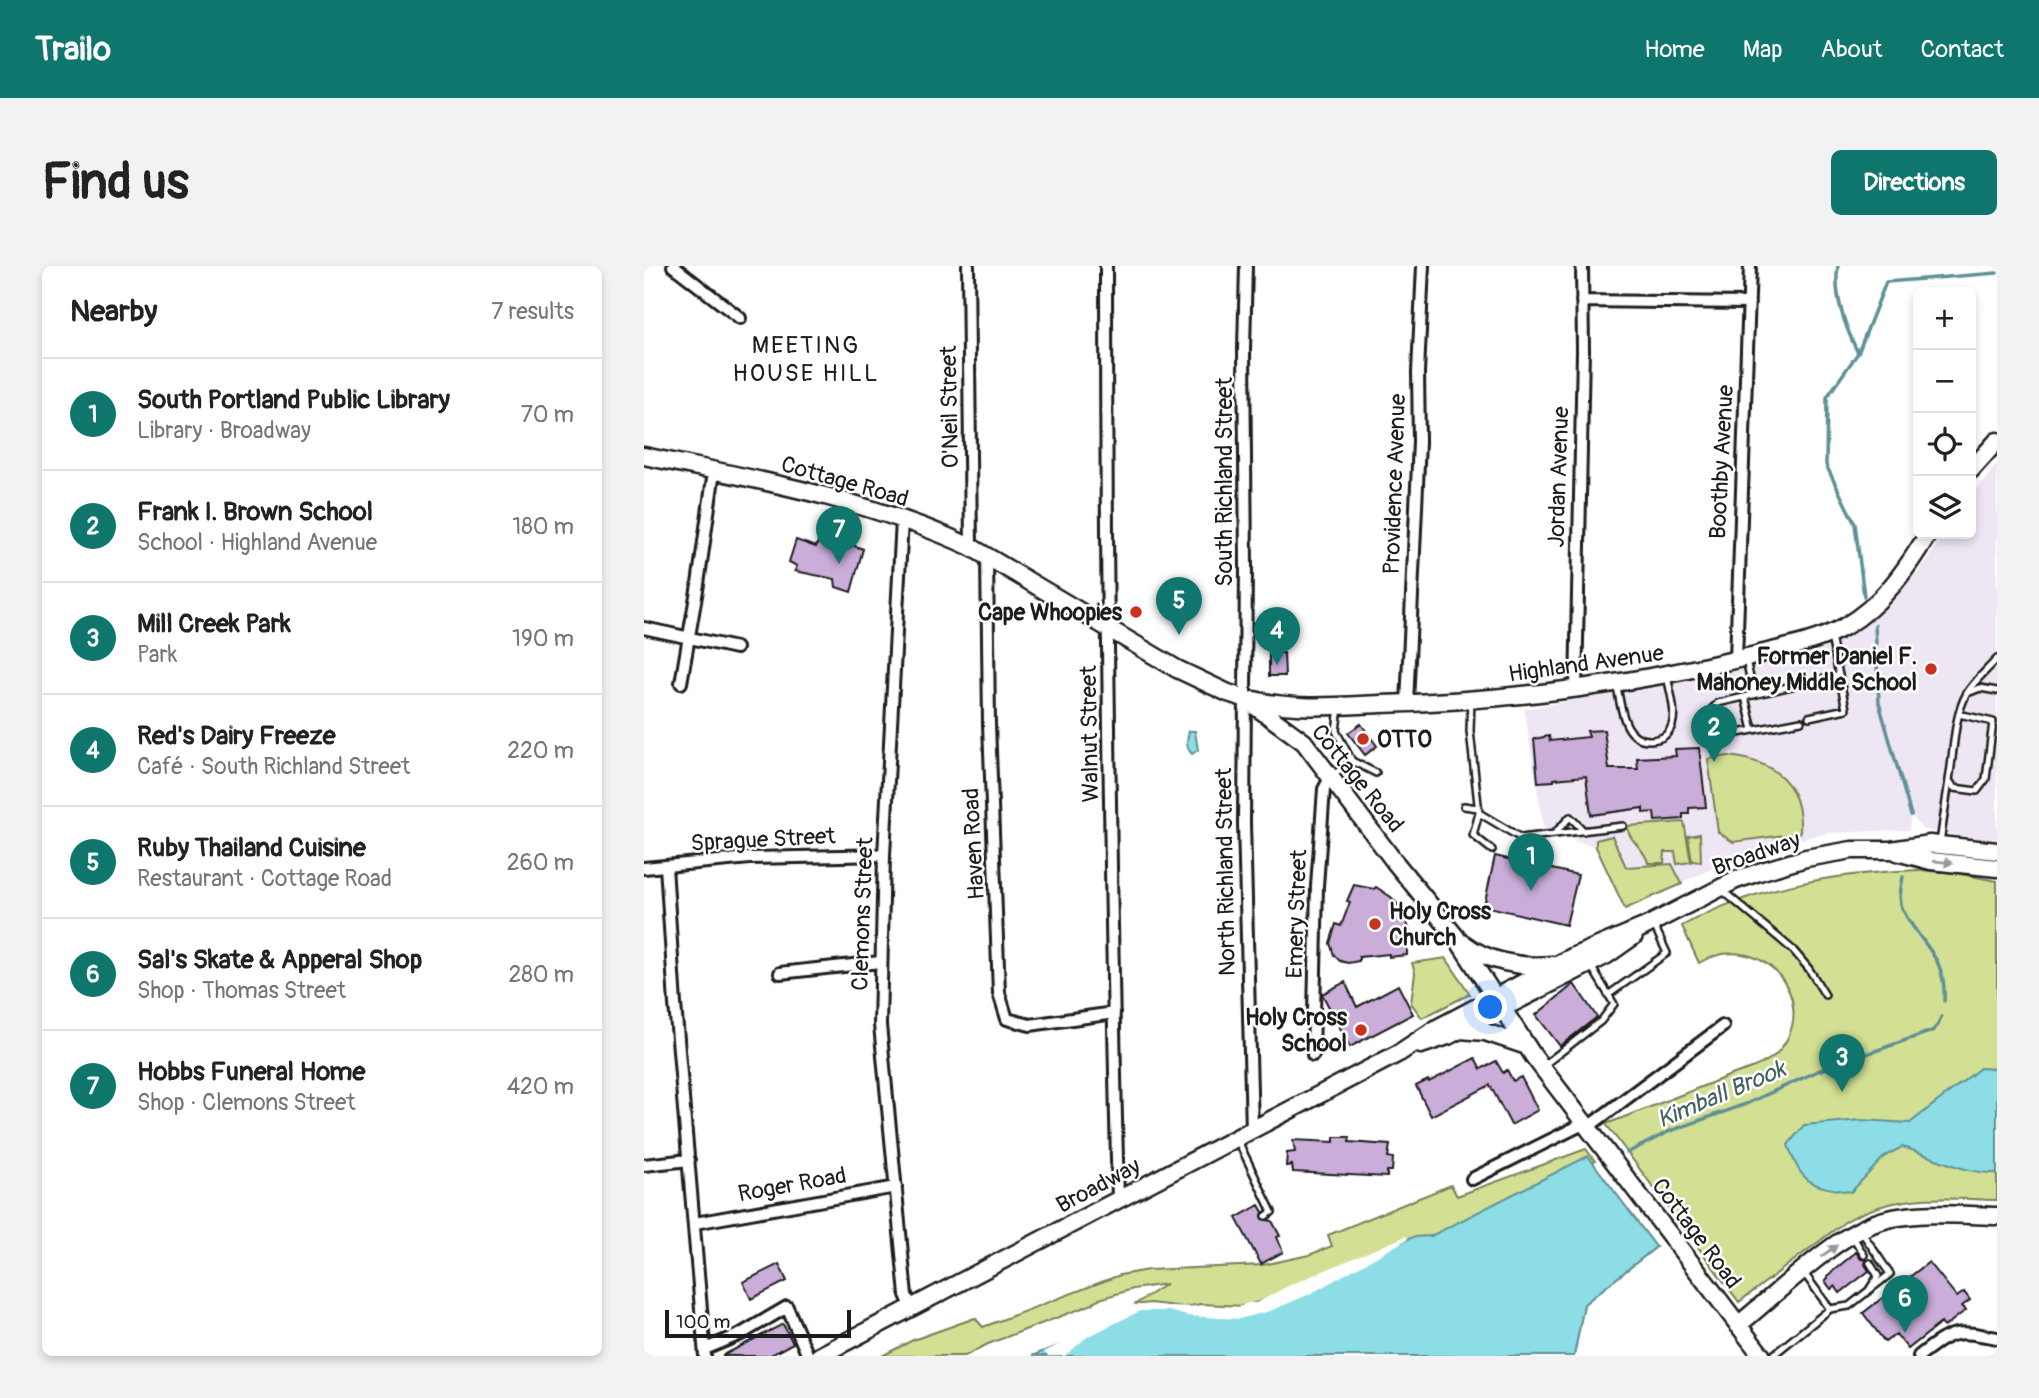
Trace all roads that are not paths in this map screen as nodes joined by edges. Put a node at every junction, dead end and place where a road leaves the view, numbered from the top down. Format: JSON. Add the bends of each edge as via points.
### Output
{"nodes":[{"id":1,"x":673,"y":266,"type":"edge"},
{"id":2,"x":968,"y":266,"type":"edge"},
{"id":3,"x":1106,"y":266,"type":"edge"},
{"id":4,"x":1246,"y":266,"type":"edge"},
{"id":5,"x":1423,"y":266,"type":"edge"},
{"id":6,"x":1582,"y":266,"type":"edge"},
{"id":7,"x":1750,"y":266,"type":"edge"},
{"id":8,"x":1582,"y":301,"type":"junction"},
{"id":9,"x":1749,"y":303,"type":"junction"},
{"id":10,"x":740,"y":318,"type":"dead end"},
{"id":11,"x":1997,"y":441,"type":"edge"},
{"id":12,"x":644,"y":456,"type":"edge"},
{"id":13,"x":1976,"y":464,"type":"edge"},
{"id":14,"x":714,"y":471,"type":"junction"},
{"id":15,"x":902,"y":520,"type":"junction"},
{"id":16,"x":1925,"y":539,"type":"edge"},
{"id":17,"x":971,"y":547,"type":"junction"},
{"id":18,"x":987,"y":557,"type":"junction"},
{"id":19,"x":1107,"y":627,"type":"junction"},
{"id":20,"x":644,"y":628,"type":"edge"},
{"id":21,"x":1830,"y":634,"type":"junction"},
{"id":22,"x":690,"y":636,"type":"junction"},
{"id":23,"x":736,"y":648,"type":"dead end"},
{"id":24,"x":1740,"y":658,"type":"junction"},
{"id":25,"x":1997,"y":659,"type":"edge"},
{"id":26,"x":1667,"y":675,"type":"junction"},
{"id":27,"x":1839,"y":675,"type":"junction"},
{"id":28,"x":681,"y":683,"type":"dead end"},
{"id":29,"x":1616,"y":684,"type":"junction"},
{"id":30,"x":1802,"y":684,"type":"dead end"},
{"id":31,"x":1792,"y":686,"type":"dead end"},
{"id":32,"x":1576,"y":690,"type":"junction"},
{"id":33,"x":1997,"y":691,"type":"edge"},
{"id":34,"x":1967,"y":693,"type":"junction"},
{"id":35,"x":1754,"y":695,"type":"junction"},
{"id":36,"x":1745,"y":697,"type":"junction"},
{"id":37,"x":1244,"y":698,"type":"junction"},
{"id":38,"x":1471,"y":701,"type":"junction"},
{"id":39,"x":1407,"y":704,"type":"junction"},
{"id":40,"x":1339,"y":706,"type":"junction"},
{"id":41,"x":1959,"y":714,"type":"junction"},
{"id":42,"x":1809,"y":717,"type":"dead end"},
{"id":43,"x":1801,"y":721,"type":"dead end"},
{"id":44,"x":1753,"y":730,"type":"junction"},
{"id":45,"x":1352,"y":761,"type":"junction"},
{"id":46,"x":1376,"y":773,"type":"dead end"},
{"id":47,"x":1331,"y":776,"type":"junction"},
{"id":48,"x":1949,"y":780,"type":"junction"},
{"id":49,"x":1485,"y":788,"type":"dead end"},
{"id":50,"x":1476,"y":789,"type":"junction"},
{"id":51,"x":1464,"y":806,"type":"dead end"},
{"id":52,"x":1479,"y":810,"type":"junction"},
{"id":53,"x":1623,"y":826,"type":"dead end"},
{"id":54,"x":1584,"y":831,"type":"junction"},
{"id":55,"x":1554,"y":834,"type":"junction"},
{"id":56,"x":1940,"y":845,"type":"junction"},
{"id":57,"x":1492,"y":850,"type":"dead end"},
{"id":58,"x":1891,"y":850,"type":"junction"},
{"id":59,"x":1997,"y":851,"type":"edge"},
{"id":60,"x":884,"y":855,"type":"junction"},
{"id":61,"x":666,"y":866,"type":"junction"},
{"id":62,"x":644,"y":868,"type":"edge"},
{"id":63,"x":1997,"y":868,"type":"edge"},
{"id":64,"x":1720,"y":888,"type":"junction"},
{"id":65,"x":1648,"y":924,"type":"junction"},
{"id":66,"x":1456,"y":937,"type":"junction"},
{"id":67,"x":880,"y":962,"type":"junction"},
{"id":68,"x":1558,"y":964,"type":"junction"},
{"id":69,"x":1590,"y":964,"type":"junction"},
{"id":70,"x":780,"y":973,"type":"dead end"},
{"id":71,"x":1608,"y":995,"type":"junction"},
{"id":72,"x":1825,"y":995,"type":"dead end"},
{"id":73,"x":1500,"y":1002,"type":"junction"},
{"id":74,"x":1114,"y":1013,"type":"junction"},
{"id":75,"x":1723,"y":1026,"type":"dead end"},
{"id":76,"x":1460,"y":1030,"type":"junction"},
{"id":77,"x":1527,"y":1046,"type":"junction"},
{"id":78,"x":1399,"y":1053,"type":"junction"},
{"id":79,"x":1313,"y":1055,"type":"dead end"},
{"id":80,"x":1542,"y":1066,"type":"junction"},
{"id":81,"x":1587,"y":1125,"type":"junction"},
{"id":82,"x":1252,"y":1130,"type":"junction"},
{"id":83,"x":1236,"y":1139,"type":"junction"},
{"id":84,"x":689,"y":1160,"type":"junction"},
{"id":85,"x":644,"y":1165,"type":"edge"},
{"id":86,"x":1472,"y":1179,"type":"dead end"},
{"id":87,"x":896,"y":1187,"type":"junction"},
{"id":88,"x":1118,"y":1200,"type":"junction"},
{"id":89,"x":1266,"y":1216,"type":"dead end"},
{"id":90,"x":1997,"y":1216,"type":"edge"},
{"id":91,"x":695,"y":1223,"type":"junction"},
{"id":92,"x":1856,"y":1233,"type":"junction"},
{"id":93,"x":1864,"y":1255,"type":"dead end"},
{"id":94,"x":1870,"y":1263,"type":"dead end"},
{"id":95,"x":1803,"y":1271,"type":"junction"},
{"id":96,"x":1869,"y":1290,"type":"junction"},
{"id":97,"x":912,"y":1308,"type":"junction"},
{"id":98,"x":1830,"y":1309,"type":"junction"},
{"id":99,"x":1738,"y":1325,"type":"junction"},
{"id":100,"x":1997,"y":1338,"type":"edge"},
{"id":101,"x":705,"y":1353,"type":"edge"},
{"id":102,"x":808,"y":1356,"type":"edge"},
{"id":103,"x":819,"y":1356,"type":"edge"},
{"id":104,"x":1762,"y":1356,"type":"edge"},
{"id":105,"x":1772,"y":1356,"type":"edge"},
{"id":106,"x":1919,"y":1356,"type":"edge"}],
"edges":[{"from":1,"to":10,"type":"street"},
{"from":2,"to":17,"type":"street","name":"O'Neil Street"},
{"from":3,"to":19,"type":"street","name":"Walnut Street"},
{"from":4,"to":37,"type":"street","name":"South Richland Street"},
{"from":5,"to":39,"type":"street","name":"Providence Avenue"},
{"from":6,"to":8,"type":"street","name":"Jordan Avenue"},
{"from":7,"to":9,"type":"street","name":"Boothby Avenue"},
{"from":8,"to":9,"type":"street"},
{"from":8,"to":32,"type":"street","name":"Jordan Avenue"},
{"from":9,"to":24,"type":"street","name":"Boothby Avenue"},
{"from":11,"to":13,"type":"street"},
{"from":12,"to":14,"type":"street","name":"Cottage Road"},
{"from":14,"to":15,"type":"street","name":"Cottage Road","via":[[797,489]]},
{"from":14,"to":22,"type":"street"},
{"from":15,"to":17,"type":"street","name":"Cottage Road"},
{"from":15,"to":60,"type":"street","name":"Clemons Street"},
{"from":16,"to":21,"type":"street","name":"Highland Avenue","via":[[1887,593],[1867,612]]},
{"from":17,"to":18,"type":"street","name":"Cottage Road"},
{"from":18,"to":19,"type":"street","name":"Cottage Road"},
{"from":18,"to":74,"type":"street","name":"Haven Road","via":[[999,992],[1007,1019],[1030,1025]]},
{"from":19,"to":37,"type":"street","name":"Cottage Road","via":[[1177,669]]},
{"from":19,"to":74,"type":"street","name":"Walnut Street"},
{"from":20,"to":22,"type":"street"},
{"from":21,"to":24,"type":"street","name":"Highland Avenue"},
{"from":21,"to":27,"type":"lane"},
{"from":22,"to":23,"type":"street"},
{"from":22,"to":28,"type":"street"},
{"from":24,"to":26,"type":"street","name":"Highland Avenue"},
{"from":24,"to":35,"type":"lane"},
{"from":25,"to":34,"type":"lane"},
{"from":26,"to":29,"type":"street","name":"Highland Avenue"},
{"from":26,"to":29,"type":"lane","via":[[1672,724],[1659,739],[1635,737],[1625,727]]},
{"from":27,"to":30,"type":"lane"},
{"from":27,"to":42,"type":"lane","via":[[1846,709]]},
{"from":29,"to":32,"type":"street","name":"Highland Avenue"},
{"from":31,"to":35,"type":"lane"},
{"from":32,"to":38,"type":"street","name":"Highland Avenue"},
{"from":33,"to":34,"type":"lane","via":[[1980,688]]},
{"from":34,"to":41,"type":"lane"},
{"from":35,"to":36,"type":"lane"},
{"from":36,"to":44,"type":"lane"},
{"from":36,"to":44,"type":"lane","via":[[1713,706],[1707,718],[1716,735]]},
{"from":37,"to":40,"type":"street","name":"Highland Avenue","via":[[1271,704]]},
{"from":37,"to":47,"type":"street","name":"Cottage Road","via":[[1304,742]]},
{"from":37,"to":82,"type":"street","name":"North Richland Street"},
{"from":38,"to":39,"type":"street","name":"Highland Avenue"},
{"from":38,"to":50,"type":"lane"},
{"from":39,"to":40,"type":"street","name":"Highland Avenue"},
{"from":40,"to":45,"type":"lane","via":[[1336,731]]},
{"from":41,"to":48,"type":"lane"},
{"from":41,"to":48,"type":"lane","via":[[1993,722],[1986,779],[1977,791],[1954,788]]},
{"from":43,"to":44,"type":"lane"},
{"from":45,"to":46,"type":"lane"},
{"from":45,"to":47,"type":"lane"},
{"from":47,"to":66,"type":"street","name":"Cottage Road"},
{"from":47,"to":79,"type":"street","name":"Emery Street","via":[[1324,789],[1318,872]]},
{"from":48,"to":56,"type":"lane"},
{"from":49,"to":50,"type":"lane"},
{"from":50,"to":52,"type":"lane"},
{"from":51,"to":52,"type":"lane"},
{"from":52,"to":55,"type":"lane","via":[[1520,842]]},
{"from":52,"to":57,"type":"lane","via":[[1473,835]]},
{"from":53,"to":54,"type":"lane"},
{"from":54,"to":55,"type":"lane"},
{"from":54,"to":55,"type":"lane","via":[[1570,817]]},
{"from":56,"to":58,"type":"street","name":"Broadway"},
{"from":56,"to":59,"type":"street","name":"Broadway"},
{"from":58,"to":63,"type":"street","name":"Broadway","one_way":true,"via":[[1931,861]]},
{"from":58,"to":64,"type":"street","name":"Broadway","via":[[1852,850],[1806,858]]},
{"from":60,"to":61,"type":"street","name":"Sprague Street","via":[[750,858]]},
{"from":60,"to":67,"type":"street","name":"Clemons Street"},
{"from":61,"to":62,"type":"street","name":"Sprague Street"},
{"from":61,"to":84,"type":"street"},
{"from":64,"to":65,"type":"street","name":"Broadway"},
{"from":64,"to":72,"type":"lane","via":[[1793,950]]},
{"from":65,"to":68,"type":"street","name":"Broadway"},
{"from":65,"to":69,"type":"street","name":"Broadway"},
{"from":65,"to":71,"type":"lane","via":[[1667,953]]},
{"from":66,"to":68,"type":"street","via":[[1497,960]]},
{"from":66,"to":73,"type":"street","name":"Cottage Road"},
{"from":67,"to":70,"type":"street"},
{"from":67,"to":87,"type":"street","name":"Clemons Street","via":[[880,1025]]},
{"from":68,"to":73,"type":"street","name":"Broadway"},
{"from":69,"to":71,"type":"lane"},
{"from":69,"to":73,"type":"street","name":"Broadway"},
{"from":71,"to":80,"type":"lane","via":[[1614,1004],[1601,1021]]},
{"from":73,"to":76,"type":"street","name":"Broadway"},
{"from":73,"to":77,"type":"street","name":"Cottage Road"},
{"from":73,"to":78,"type":"street","name":"Broadway","via":[[1437,1028]]},
{"from":74,"to":88,"type":"street","name":"Walnut Street"},
{"from":75,"to":81,"type":"street"},
{"from":76,"to":77,"type":"street","via":[[1485,1032]]},
{"from":76,"to":78,"type":"street","name":"Broadway"},
{"from":77,"to":80,"type":"street","name":"Cottage Road"},
{"from":78,"to":82,"type":"street","name":"Broadway"},
{"from":80,"to":81,"type":"street","name":"Cottage Road"},
{"from":81,"to":86,"type":"street"},
{"from":81,"to":99,"type":"street","name":"Cottage Road"},
{"from":82,"to":83,"type":"street","name":"Broadway"},
{"from":83,"to":88,"type":"street","name":"Broadway"},
{"from":83,"to":89,"type":"lane","via":[[1272,1212]]},
{"from":84,"to":85,"type":"street"},
{"from":84,"to":91,"type":"street"},
{"from":87,"to":91,"type":"street","name":"Roger Road"},
{"from":87,"to":97,"type":"street","name":"Clemons Street","via":[[905,1295]]},
{"from":88,"to":97,"type":"street","name":"Broadway"},
{"from":90,"to":92,"type":"street","via":[[1890,1219]]},
{"from":91,"to":101,"type":"street"},
{"from":92,"to":93,"type":"lane"},
{"from":95,"to":92,"type":"street","one_way":true},
{"from":92,"to":96,"type":"lane","via":[[1890,1274]]},
{"from":94,"to":96,"type":"lane","via":[[1878,1276]]},
{"from":95,"to":98,"type":"lane"},
{"from":95,"to":99,"type":"street"},
{"from":96,"to":98,"type":"lane","via":[[1849,1306]]},
{"from":97,"to":103,"type":"street","name":"Broadway"},
{"from":98,"to":105,"type":"lane"},
{"from":99,"to":104,"type":"street","name":"Cottage Road"},
{"from":100,"to":106,"type":"street","via":[[1951,1334]]},
{"from":101,"to":102,"type":"street","via":[[787,1307]]}]}
